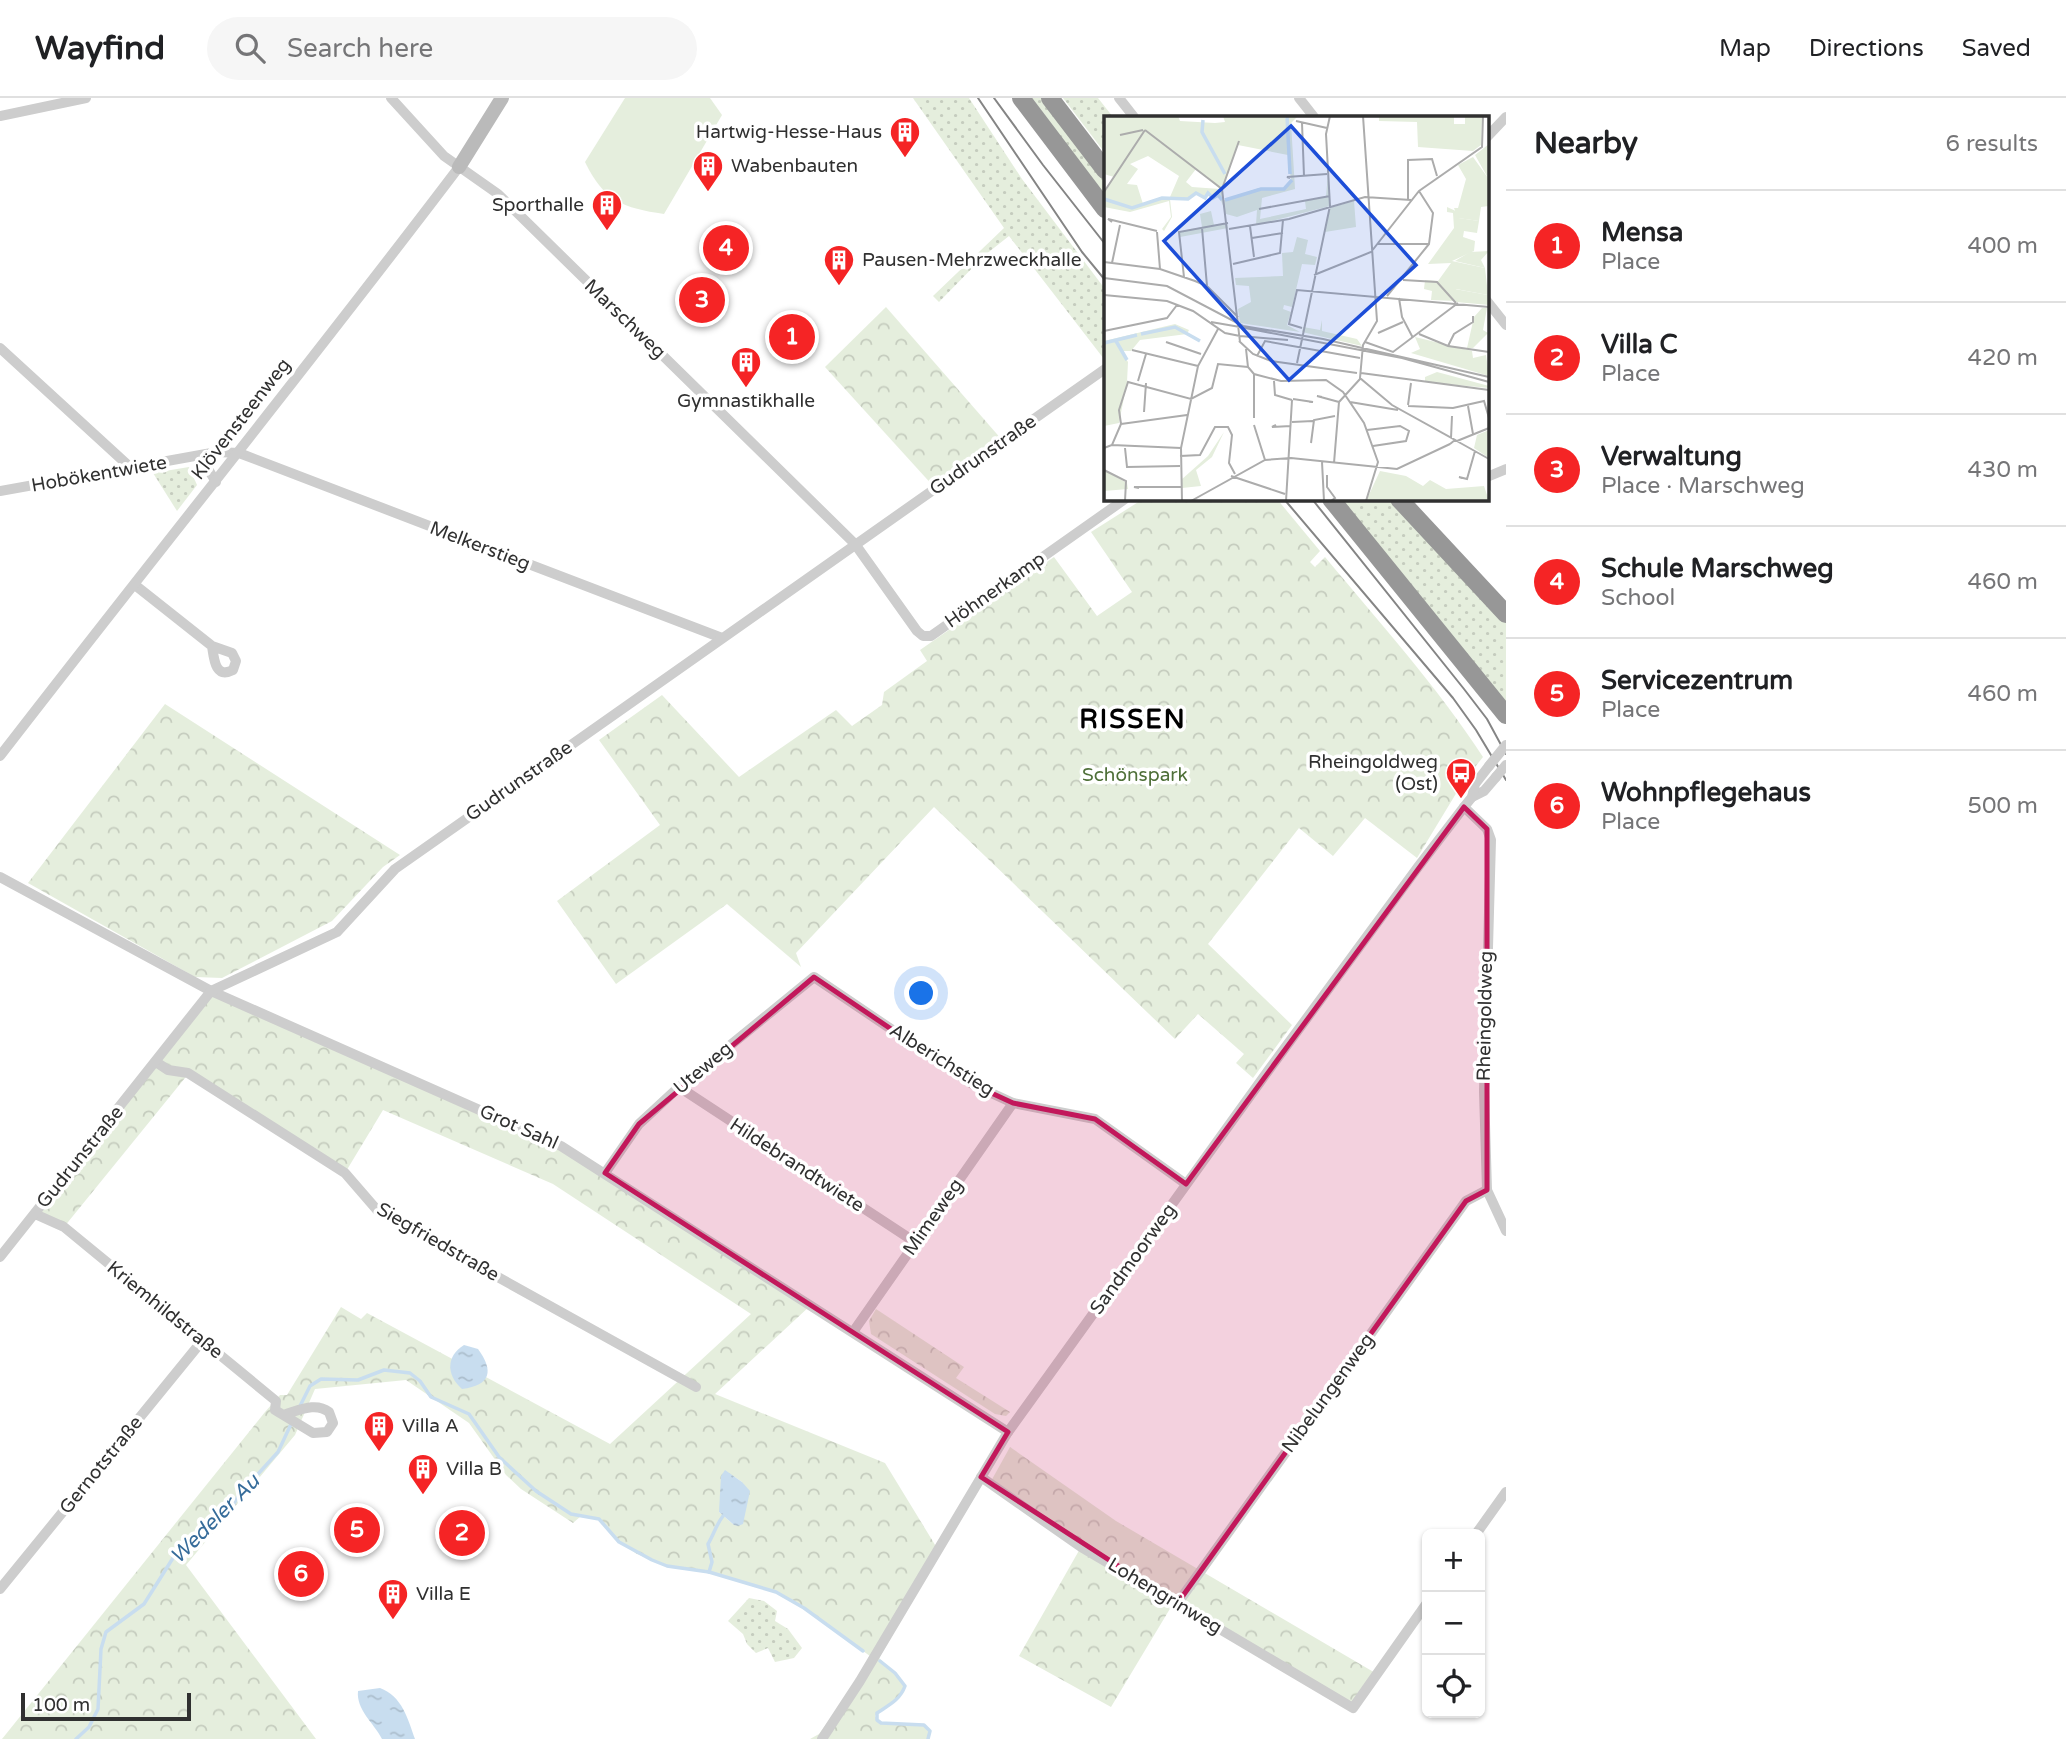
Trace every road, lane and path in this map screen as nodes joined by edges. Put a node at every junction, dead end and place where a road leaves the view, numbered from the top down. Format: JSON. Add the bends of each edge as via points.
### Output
{"nodes":[{"id":1,"x":86,"y":98,"type":"edge"},
{"id":2,"x":391,"y":98,"type":"edge"},
{"id":3,"x":502,"y":98,"type":"edge"},
{"id":4,"x":1021,"y":98,"type":"edge"},
{"id":5,"x":1050,"y":98,"type":"edge"},
{"id":6,"x":1119,"y":98,"type":"edge"},
{"id":7,"x":1299,"y":98,"type":"edge"},
{"id":8,"x":0,"y":116,"type":"edge"},
{"id":9,"x":1133,"y":116,"type":"edge"},
{"id":10,"x":1313,"y":116,"type":"edge"},
{"id":11,"x":1506,"y":117,"type":"edge"},
{"id":12,"x":1489,"y":135,"type":"edge"},
{"id":13,"x":459,"y":167,"type":"junction"},
{"id":14,"x":1104,"y":169,"type":"edge"},
{"id":15,"x":1104,"y":208,"type":"edge"},
{"id":16,"x":1489,"y":304,"type":"edge"},
{"id":17,"x":1506,"y":325,"type":"edge"},
{"id":18,"x":0,"y":348,"type":"edge"},
{"id":19,"x":1104,"y":370,"type":"edge"},
{"id":20,"x":239,"y":453,"type":"junction"},
{"id":21,"x":200,"y":456,"type":"junction"},
{"id":22,"x":131,"y":468,"type":"junction"},
{"id":23,"x":1506,"y":468,"type":"edge"},
{"id":24,"x":1489,"y":476,"type":"edge"},
{"id":25,"x":216,"y":482,"type":"junction"},
{"id":26,"x":0,"y":491,"type":"edge"},
{"id":27,"x":1124,"y":500,"type":"edge"},
{"id":28,"x":1332,"y":500,"type":"edge"},
{"id":29,"x":1400,"y":500,"type":"edge"},
{"id":30,"x":855,"y":544,"type":"junction"},
{"id":31,"x":135,"y":584,"type":"junction"},
{"id":32,"x":1506,"y":614,"type":"edge"},
{"id":33,"x":722,"y":638,"type":"junction"},
{"id":34,"x":212,"y":646,"type":"dead end"},
{"id":35,"x":1506,"y":715,"type":"edge"},
{"id":36,"x":1506,"y":745,"type":"edge"},
{"id":37,"x":0,"y":756,"type":"edge"},
{"id":38,"x":1506,"y":765,"type":"edge"},
{"id":39,"x":1472,"y":797,"type":"junction"},
{"id":40,"x":1464,"y":807,"type":"junction"},
{"id":41,"x":0,"y":877,"type":"edge"},
{"id":42,"x":814,"y":977,"type":"joint"},
{"id":43,"x":211,"y":991,"type":"junction"},
{"id":44,"x":156,"y":1062,"type":"junction"},
{"id":45,"x":679,"y":1087,"type":"junction"},
{"id":46,"x":1013,"y":1103,"type":"junction"},
{"id":47,"x":605,"y":1173,"type":"junction"},
{"id":48,"x":1186,"y":1184,"type":"junction"},
{"id":49,"x":1487,"y":1190,"type":"junction"},
{"id":50,"x":35,"y":1214,"type":"junction"},
{"id":51,"x":1506,"y":1231,"type":"edge"},
{"id":52,"x":915,"y":1242,"type":"junction"},
{"id":53,"x":0,"y":1257,"type":"edge"},
{"id":54,"x":853,"y":1332,"type":"junction"},
{"id":55,"x":202,"y":1341,"type":"junction"},
{"id":56,"x":696,"y":1387,"type":"dead end"},
{"id":57,"x":286,"y":1414,"type":"junction"},
{"id":58,"x":1007,"y":1432,"type":"junction"},
{"id":59,"x":981,"y":1477,"type":"junction"},
{"id":60,"x":1506,"y":1492,"type":"edge"},
{"id":61,"x":1480,"y":1529,"type":"edge"},
{"id":62,"x":0,"y":1589,"type":"edge"},
{"id":63,"x":1177,"y":1604,"type":"junction"},
{"id":64,"x":1422,"y":1610,"type":"edge"},
{"id":65,"x":821,"y":1739,"type":"edge"}],
"edges":[{"from":1,"to":8,"type":"street"},
{"from":2,"to":13,"type":"street","name":"Marschweg"},
{"from":3,"to":13,"type":"street","name":"Klövensteenweg"},
{"from":4,"to":15,"type":"highway"},
{"from":5,"to":14,"type":"highway"},
{"from":6,"to":9,"type":"street"},
{"from":7,"to":10,"type":"street"},
{"from":11,"to":12,"type":"street"},
{"from":13,"to":20,"type":"street","name":"Klövensteenweg"},
{"from":13,"to":30,"type":"street","name":"Marschweg","via":[[498,194]]},
{"from":16,"to":17,"type":"street"},
{"from":18,"to":22,"type":"street"},
{"from":19,"to":30,"type":"street","name":"Gudrunstraße"},
{"from":20,"to":21,"type":"street","name":"Hobökentwiete"},
{"from":20,"to":25,"type":"street","name":"Klövensteenweg"},
{"from":20,"to":33,"type":"street","name":"Melkerstieg"},
{"from":21,"to":22,"type":"street","name":"Hobökentwiete"},
{"from":21,"to":25,"type":"street"},
{"from":22,"to":26,"type":"street","name":"Hobökentwiete"},
{"from":23,"to":24,"type":"street"},
{"from":25,"to":31,"type":"street","name":"Klövensteenweg"},
{"from":27,"to":30,"type":"street","name":"Höhnerkamp","via":[[931,636],[917,631]]},
{"from":28,"to":35,"type":"highway"},
{"from":29,"to":32,"type":"highway"},
{"from":30,"to":33,"type":"street","name":"Gudrunstraße"},
{"from":31,"to":34,"type":"street"},
{"from":31,"to":37,"type":"street","name":"Klövensteenweg"},
{"from":33,"to":43,"type":"street","name":"Gudrunstraße","via":[[395,869],[337,932]]},
{"from":36,"to":39,"type":"street","name":"Sandmoorweg","bridge":true,"via":[[1475,784]]},
{"from":38,"to":39,"type":"street","name":"Sandmoorweg","bridge":true,"via":[[1484,791]]},
{"from":39,"to":40,"type":"street","name":"Sandmoorweg"},
{"from":40,"to":48,"type":"street","name":"Sandmoorweg"},
{"from":40,"to":49,"type":"street","name":"Rheingoldweg","via":[[1487,828],[1491,840],[1484,1091]]},
{"from":41,"to":43,"type":"street","name":"Grot Sahl"},
{"from":42,"to":45,"type":"street","name":"Uteweg"},
{"from":42,"to":46,"type":"street","name":"Alberichstieg","via":[[974,1085]]},
{"from":43,"to":44,"type":"street","name":"Gudrunstraße"},
{"from":43,"to":47,"type":"street","name":"Grot Sahl","via":[[561,1146]]},
{"from":44,"to":50,"type":"street","name":"Gudrunstraße"},
{"from":44,"to":56,"type":"street","name":"Siegfriedstraße","via":[[188,1073],[345,1173],[377,1210]]},
{"from":45,"to":47,"type":"street","name":"Uteweg","via":[[639,1124]]},
{"from":45,"to":52,"type":"street","name":"Hildebrandtwiete"},
{"from":46,"to":48,"type":"street","name":"Alberichstieg","via":[[1095,1119]]},
{"from":46,"to":52,"type":"street","name":"Mimeweg"},
{"from":47,"to":54,"type":"street","name":"Grot Sahl"},
{"from":48,"to":58,"type":"street","name":"Sandmoorweg"},
{"from":49,"to":51,"type":"street","name":"Rheingoldweg"},
{"from":49,"to":63,"type":"street","name":"Nibelungenweg","via":[[1466,1201]]},
{"from":50,"to":53,"type":"street","name":"Gudrunstraße"},
{"from":50,"to":55,"type":"street","name":"Kriemhildstraße","via":[[64,1227]]},
{"from":52,"to":54,"type":"street","name":"Mimeweg"},
{"from":54,"to":58,"type":"street","name":"Grot Sahl"},
{"from":55,"to":57,"type":"street","name":"Kriemhildstraße","via":[[276,1401],[275,1410]]},
{"from":55,"to":62,"type":"street","name":"Gernotstraße"},
{"from":57,"to":57,"type":"street","name":"Kriemhildstraße","via":[[321,1407],[330,1412],[332,1427],[318,1434]]},
{"from":58,"to":59,"type":"street","name":"Sandmoorweg"},
{"from":59,"to":63,"type":"street","name":"Lohengrinweg","via":[[1081,1547]]},
{"from":59,"to":65,"type":"street","name":"Sandmoorweg"},
{"from":60,"to":61,"type":"street"},
{"from":63,"to":64,"type":"street","name":"Lohengrinweg","via":[[1353,1708]]}]}
